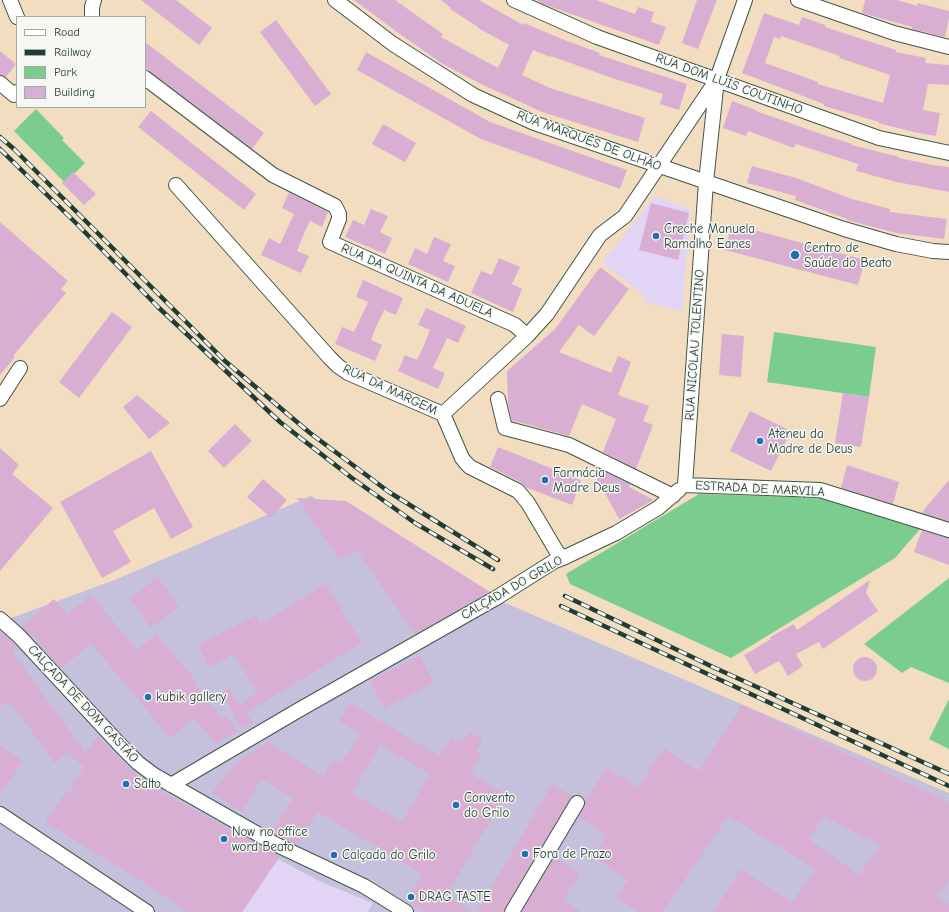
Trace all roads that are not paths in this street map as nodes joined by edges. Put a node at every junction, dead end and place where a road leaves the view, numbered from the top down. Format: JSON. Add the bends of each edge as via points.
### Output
{"nodes":[{"id":1,"x":10,"y":0,"type":"edge"},
{"id":2,"x":94,"y":0,"type":"edge"},
{"id":3,"x":335,"y":0,"type":"edge"},
{"id":4,"x":514,"y":0,"type":"edge"},
{"id":5,"x":745,"y":0,"type":"edge"},
{"id":6,"x":798,"y":0,"type":"edge"},
{"id":7,"x":16,"y":16,"type":"edge"},
{"id":8,"x":92,"y":16,"type":"edge"},
{"id":9,"x":949,"y":47,"type":"edge"},
{"id":10,"x":146,"y":79,"type":"edge"},
{"id":11,"x":716,"y":79,"type":"junction"},
{"id":12,"x":0,"y":83,"type":"edge"},
{"id":13,"x":15,"y":93,"type":"edge"},
{"id":14,"x":949,"y":153,"type":"edge"},
{"id":15,"x":658,"y":166,"type":"junction"},
{"id":16,"x":706,"y":182,"type":"junction"},
{"id":17,"x":176,"y":185,"type":"dead end"},
{"id":18,"x":949,"y":252,"type":"edge"},
{"id":19,"x":527,"y":336,"type":"junction"},
{"id":20,"x":20,"y":368,"type":"dead end"},
{"id":21,"x":0,"y":399,"type":"edge"},
{"id":22,"x":498,"y":400,"type":"dead end"},
{"id":23,"x":443,"y":414,"type":"junction"},
{"id":24,"x":685,"y":485,"type":"junction"},
{"id":25,"x":673,"y":496,"type":"junction"},
{"id":26,"x":949,"y":530,"type":"edge"},
{"id":27,"x":558,"y":560,"type":"junction"},
{"id":28,"x":0,"y":619,"type":"edge"},
{"id":29,"x":171,"y":785,"type":"junction"},
{"id":30,"x":577,"y":802,"type":"dead end"},
{"id":31,"x":0,"y":814,"type":"edge"},
{"id":32,"x":147,"y":912,"type":"edge"},
{"id":33,"x":406,"y":912,"type":"edge"},
{"id":34,"x":512,"y":912,"type":"edge"}],
"edges":[{"from":1,"to":7,"type":"street"},
{"from":2,"to":8,"type":"street"},
{"from":3,"to":15,"type":"street","name":"RUA MARQUÊS DE OLHÃO","via":[[393,44],[473,95],[534,123]]},
{"from":4,"to":11,"type":"street","name":"RUA DOM LUÍS COUTINHO","via":[[597,37]]},
{"from":5,"to":11,"type":"street"},
{"from":6,"to":9,"type":"street","via":[[894,33]]},
{"from":10,"to":19,"type":"street","name":"RUA DA QUINTA DA ADUELA","via":[[273,175],[335,206],[339,219],[330,242],[515,325]]},
{"from":11,"to":14,"type":"street","name":"RUA DOM LUÍS COUTINHO","via":[[880,138]]},
{"from":11,"to":15,"type":"street"},
{"from":11,"to":16,"type":"street"},
{"from":12,"to":13,"type":"street"},
{"from":15,"to":16,"type":"street","name":"RUA MARQUÊS DE OLHÃO"},
{"from":15,"to":19,"type":"street","via":[[624,216],[600,235],[547,314]]},
{"from":16,"to":18,"type":"street","name":"RUA MARQUÊS DE OLHÃO","via":[[896,244]]},
{"from":16,"to":24,"type":"street","name":"RUA NICOLAU TOLENTINO"},
{"from":17,"to":23,"type":"street","name":"RUA DA MARGEM","via":[[338,366],[348,373]]},
{"from":19,"to":23,"type":"street"},
{"from":20,"to":21,"type":"street"},
{"from":22,"to":25,"type":"street","via":[[505,428],[569,445]]},
{"from":23,"to":27,"type":"street","name":"RUA DA MARGEM","via":[[462,458],[470,467],[518,491],[557,552]]},
{"from":24,"to":25,"type":"street","name":"CALÇADA DO GRILO"},
{"from":24,"to":26,"type":"street","name":"ESTRADA DE MARVILA","via":[[820,490]]},
{"from":25,"to":27,"type":"street","name":"CALÇADA DO GRILO","via":[[616,533]]},
{"from":27,"to":29,"type":"street","name":"CALÇADA DO GRILO","bridge":true},
{"from":28,"to":29,"type":"street","name":"CALÇADA DE DOM GASTÃO","via":[[138,763]]},
{"from":29,"to":33,"type":"street","name":"CALÇADA DE DOM GASTÃO","via":[[278,845],[364,886]]},
{"from":30,"to":34,"type":"street"},
{"from":31,"to":32,"type":"street"}]}
